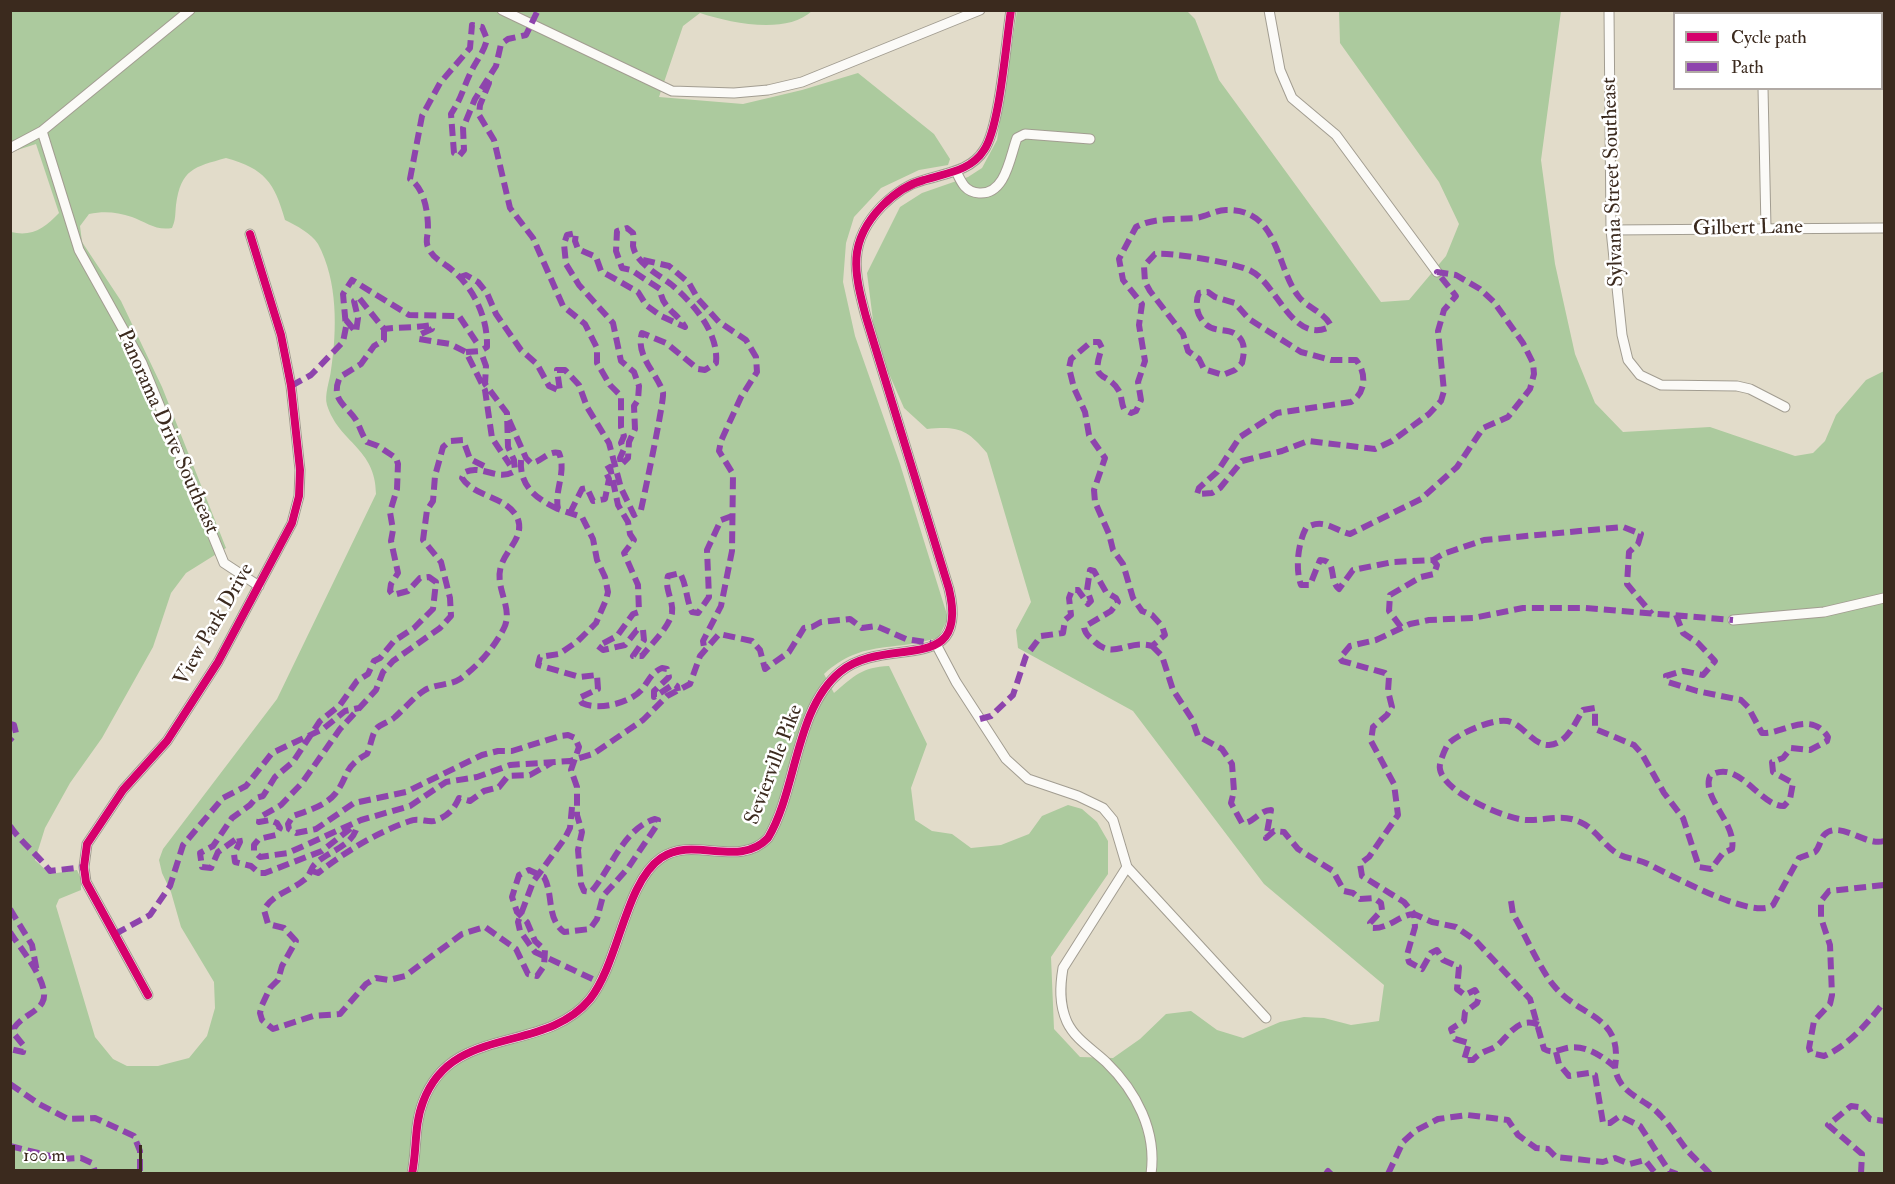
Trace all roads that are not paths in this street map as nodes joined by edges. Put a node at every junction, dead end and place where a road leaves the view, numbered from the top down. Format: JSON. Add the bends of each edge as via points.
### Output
{"nodes":[{"id":1,"x":190,"y":10,"type":"edge"},
{"id":2,"x":502,"y":10,"type":"edge"},
{"id":3,"x":980,"y":10,"type":"edge"},
{"id":4,"x":1011,"y":10,"type":"edge"},
{"id":5,"x":1269,"y":10,"type":"edge"},
{"id":6,"x":1609,"y":10,"type":"edge"},
{"id":7,"x":1764,"y":90,"type":"edge"},
{"id":8,"x":42,"y":131,"type":"junction"},
{"id":9,"x":1090,"y":139,"type":"dead end"},
{"id":10,"x":10,"y":148,"type":"edge"},
{"id":11,"x":956,"y":171,"type":"junction"},
{"id":12,"x":1766,"y":228,"type":"junction"},
{"id":13,"x":1884,"y":228,"type":"edge"},
{"id":14,"x":1611,"y":230,"type":"junction"},
{"id":15,"x":250,"y":234,"type":"dead end"},
{"id":16,"x":1437,"y":272,"type":"dead end"},
{"id":17,"x":1785,"y":406,"type":"dead end"},
{"id":18,"x":259,"y":586,"type":"junction"},
{"id":19,"x":1884,"y":598,"type":"edge"},
{"id":20,"x":1733,"y":620,"type":"dead end"},
{"id":21,"x":937,"y":646,"type":"junction"},
{"id":22,"x":1127,"y":867,"type":"junction"},
{"id":23,"x":148,"y":996,"type":"dead end"},
{"id":24,"x":1266,"y":1018,"type":"dead end"},
{"id":25,"x":412,"y":1173,"type":"edge"},
{"id":26,"x":1151,"y":1173,"type":"edge"}],
"edges":[{"from":1,"to":8,"type":"street"},
{"from":2,"to":3,"type":"street","via":[[672,91],[734,93],[802,82]]},
{"from":4,"to":11,"type":"street","via":[[991,136],[974,162]]},
{"from":5,"to":16,"type":"street","via":[[1280,70],[1292,98],[1336,135]]},
{"from":6,"to":14,"type":"street","name":"Sylvania Street Southeast"},
{"from":7,"to":12,"type":"street"},
{"from":8,"to":10,"type":"street"},
{"from":8,"to":18,"type":"street","name":"Panorama Drive Southeast","via":[[79,250],[142,363],[224,563]]},
{"from":9,"to":11,"type":"street","via":[[1025,134],[1017,138],[1005,177],[996,188],[983,194],[963,186]]},
{"from":11,"to":21,"type":"street","via":[[918,181],[886,202],[864,227],[855,262],[866,317],[952,605],[952,627]]},
{"from":12,"to":13,"type":"street","name":"Gilbert Lane"},
{"from":12,"to":14,"type":"street","name":"Gilbert Lane"},
{"from":14,"to":17,"type":"street","name":"Sylvania Street Southeast","via":[[1624,349],[1640,375],[1661,385],[1737,386]]},
{"from":15,"to":18,"type":"street","name":"View Park Drive","via":[[281,335],[300,470],[292,523]]},
{"from":18,"to":23,"type":"street","name":"View Park Drive","via":[[218,662],[167,741],[123,790],[87,844],[86,882]]},
{"from":19,"to":20,"type":"street","via":[[1824,612]]},
{"from":21,"to":22,"type":"street","via":[[1006,759],[1028,779],[1103,808],[1113,820]]},
{"from":21,"to":25,"type":"street","name":"Sevierville Pike","via":[[875,655],[842,670],[825,688],[816,706],[775,823],[763,843],[745,852],[685,850],[658,860],[642,880],[605,975],[585,1004],[553,1026],[466,1052],[442,1071],[429,1088],[419,1114]]},
{"from":22,"to":24,"type":"street"},
{"from":22,"to":26,"type":"street","via":[[1063,968],[1060,987],[1068,1023],[1135,1098],[1153,1144]]}]}
